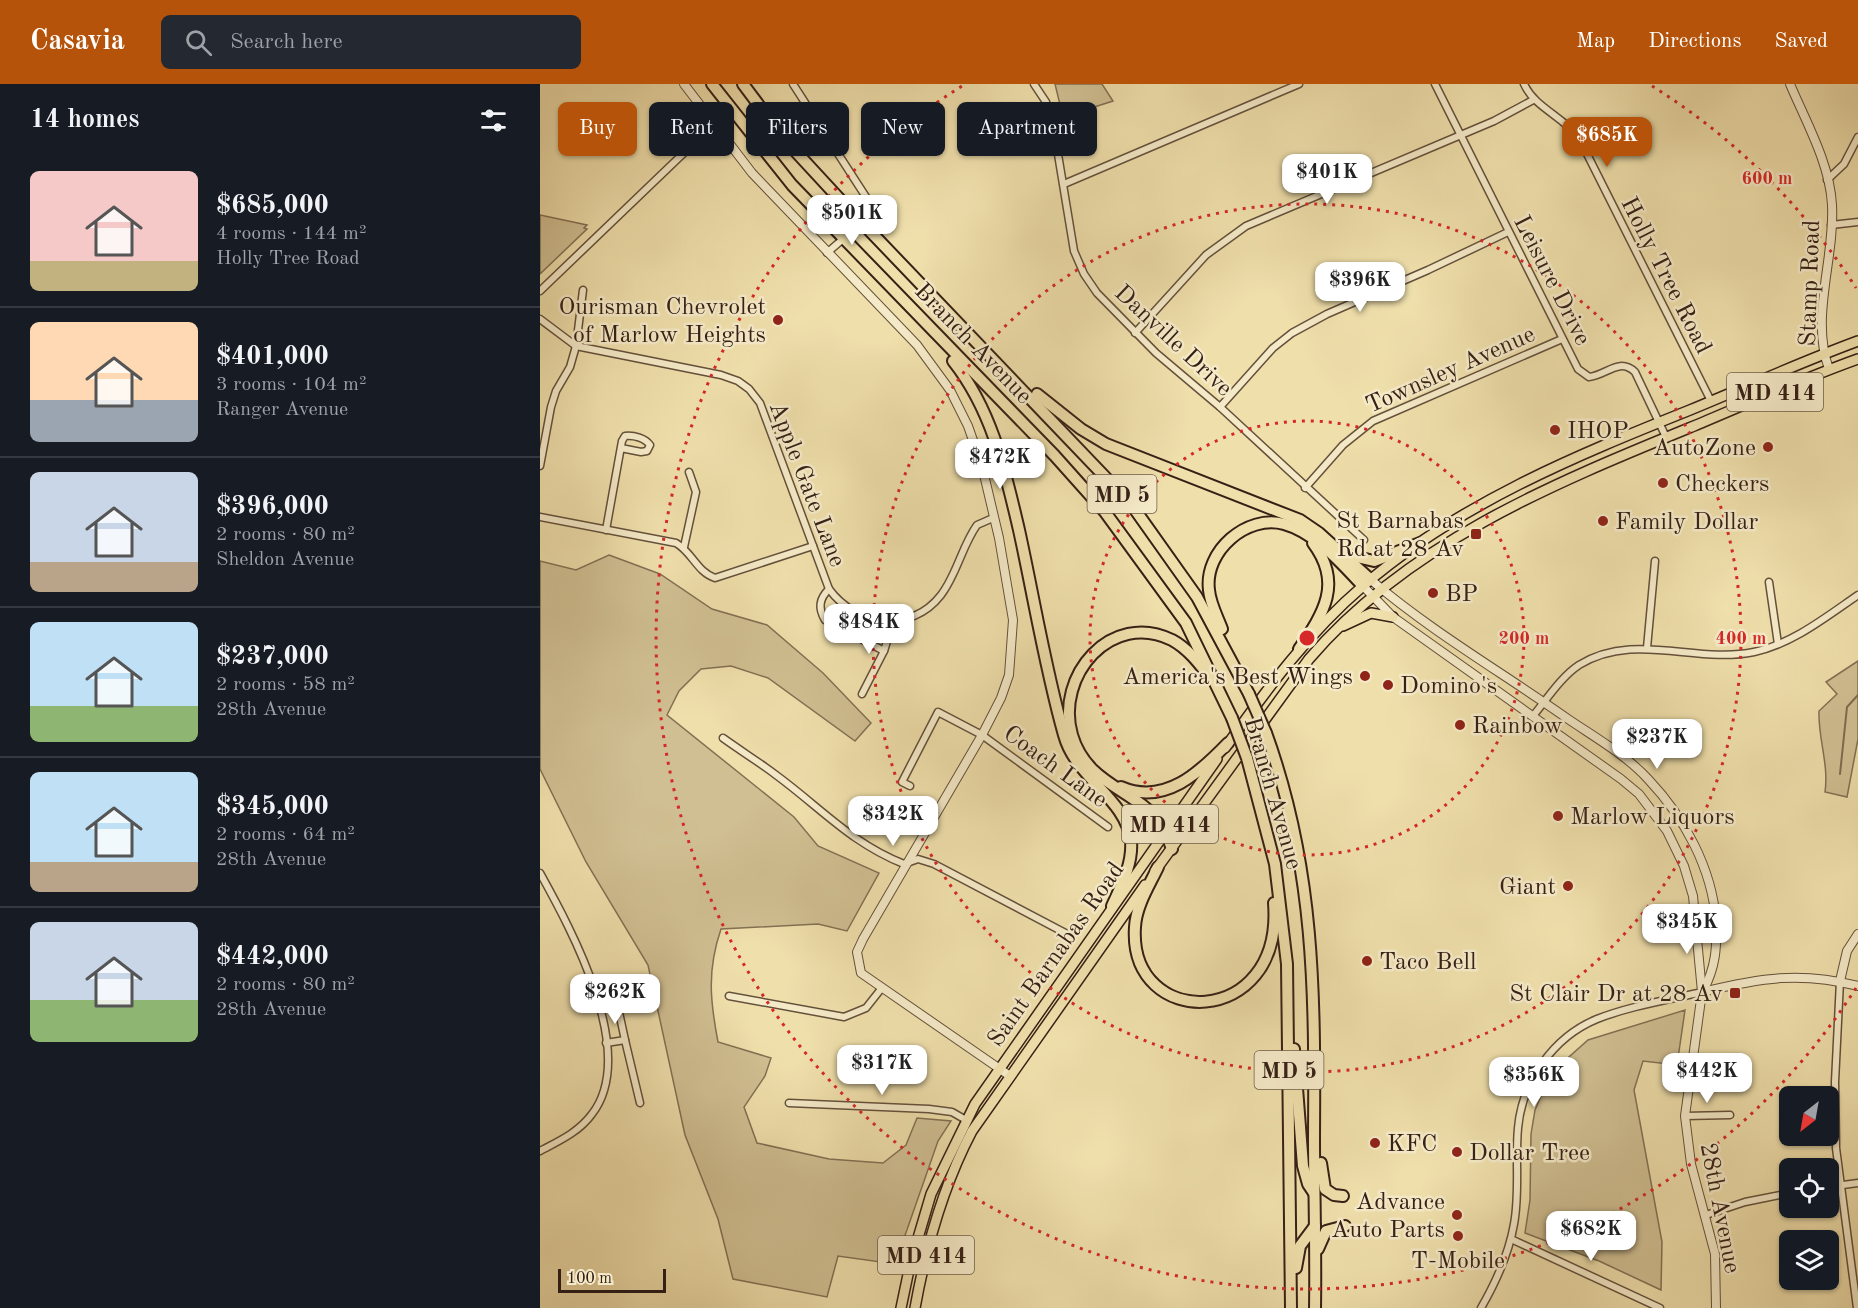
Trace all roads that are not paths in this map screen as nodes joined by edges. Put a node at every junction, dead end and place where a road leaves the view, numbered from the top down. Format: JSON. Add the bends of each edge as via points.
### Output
{"nodes":[{"id":1,"x":684,"y":84,"type":"edge"},
{"id":2,"x":712,"y":84,"type":"edge"},
{"id":3,"x":743,"y":84,"type":"edge"},
{"id":4,"x":793,"y":84,"type":"edge"},
{"id":5,"x":1034,"y":84,"type":"edge"},
{"id":6,"x":1299,"y":84,"type":"edge"},
{"id":7,"x":1435,"y":84,"type":"edge"},
{"id":8,"x":1524,"y":84,"type":"edge"},
{"id":9,"x":1790,"y":84,"type":"edge"},
{"id":10,"x":1533,"y":100,"type":"junction"},
{"id":11,"x":697,"y":102,"type":"edge"},
{"id":12,"x":1461,"y":134,"type":"junction"},
{"id":13,"x":1858,"y":137,"type":"edge"},
{"id":14,"x":734,"y":151,"type":"edge"},
{"id":15,"x":681,"y":156,"type":"edge"},
{"id":16,"x":1827,"y":180,"type":"junction"},
{"id":17,"x":1064,"y":184,"type":"junction"},
{"id":18,"x":861,"y":222,"type":"junction"},
{"id":19,"x":1858,"y":222,"type":"edge"},
{"id":20,"x":1831,"y":225,"type":"junction"},
{"id":21,"x":1508,"y":232,"type":"junction"},
{"id":22,"x":843,"y":238,"type":"junction"},
{"id":23,"x":827,"y":253,"type":"junction"},
{"id":24,"x":583,"y":290,"type":"dead end"},
{"id":25,"x":540,"y":291,"type":"edge"},
{"id":26,"x":540,"y":320,"type":"edge"},
{"id":27,"x":921,"y":321,"type":"junction"},
{"id":28,"x":1135,"y":333,"type":"junction"},
{"id":29,"x":974,"y":338,"type":"junction"},
{"id":30,"x":1562,"y":339,"type":"junction"},
{"id":31,"x":1858,"y":341,"type":"edge"},
{"id":32,"x":576,"y":346,"type":"junction"},
{"id":33,"x":1823,"y":353,"type":"junction"},
{"id":34,"x":1858,"y":358,"type":"edge"},
{"id":35,"x":1829,"y":369,"type":"junction"},
{"id":36,"x":1711,"y":401,"type":"junction"},
{"id":37,"x":1220,"y":407,"type":"junction"},
{"id":38,"x":1659,"y":422,"type":"junction"},
{"id":39,"x":1666,"y":437,"type":"junction"},
{"id":40,"x":621,"y":448,"type":"junction"},
{"id":41,"x":540,"y":466,"type":"edge"},
{"id":42,"x":688,"y":472,"type":"dead end"},
{"id":43,"x":1305,"y":488,"type":"junction"},
{"id":44,"x":540,"y":517,"type":"edge"},
{"id":45,"x":993,"y":518,"type":"junction"},
{"id":46,"x":606,"y":530,"type":"junction"},
{"id":47,"x":1303,"y":532,"type":"junction"},
{"id":48,"x":1364,"y":540,"type":"dead end"},
{"id":49,"x":1420,"y":543,"type":"junction"},
{"id":50,"x":813,"y":546,"type":"junction"},
{"id":51,"x":684,"y":548,"type":"junction"},
{"id":52,"x":1339,"y":551,"type":"junction"},
{"id":53,"x":1655,"y":561,"type":"dead end"},
{"id":54,"x":1769,"y":582,"type":"dead end"},
{"id":55,"x":1367,"y":583,"type":"junction"},
{"id":56,"x":1381,"y":588,"type":"junction"},
{"id":57,"x":829,"y":589,"type":"junction"},
{"id":58,"x":1858,"y":595,"type":"edge"},
{"id":59,"x":1371,"y":596,"type":"junction"},
{"id":60,"x":1393,"y":617,"type":"junction"},
{"id":61,"x":893,"y":622,"type":"junction"},
{"id":62,"x":1333,"y":631,"type":"junction"},
{"id":63,"x":1778,"y":644,"type":"junction"},
{"id":64,"x":1647,"y":648,"type":"junction"},
{"id":65,"x":1299,"y":649,"type":"junction"},
{"id":66,"x":884,"y":651,"type":"junction"},
{"id":67,"x":1240,"y":674,"type":"junction"},
{"id":68,"x":862,"y":694,"type":"dead end"},
{"id":69,"x":1223,"y":698,"type":"junction"},
{"id":70,"x":1545,"y":702,"type":"junction"},
{"id":71,"x":1533,"y":716,"type":"junction"},
{"id":72,"x":982,"y":735,"type":"junction"},
{"id":73,"x":723,"y":738,"type":"dead end"},
{"id":74,"x":1228,"y":743,"type":"junction"},
{"id":75,"x":1101,"y":778,"type":"junction"},
{"id":76,"x":910,"y":786,"type":"dead end"},
{"id":77,"x":1108,"y":827,"type":"dead end"},
{"id":78,"x":1165,"y":831,"type":"junction"},
{"id":79,"x":1267,"y":834,"type":"junction"},
{"id":80,"x":1172,"y":849,"type":"junction"},
{"id":81,"x":904,"y":864,"type":"junction"},
{"id":82,"x":1158,"y":867,"type":"junction"},
{"id":83,"x":540,"y":873,"type":"edge"},
{"id":84,"x":1112,"y":906,"type":"junction"},
{"id":85,"x":1858,"y":934,"type":"edge"},
{"id":86,"x":1069,"y":935,"type":"dead end"},
{"id":87,"x":1714,"y":972,"type":"junction"},
{"id":88,"x":1840,"y":981,"type":"junction"},
{"id":89,"x":1731,"y":985,"type":"junction"},
{"id":90,"x":1858,"y":986,"type":"edge"},
{"id":91,"x":881,"y":989,"type":"junction"},
{"id":92,"x":1702,"y":992,"type":"junction"},
{"id":93,"x":729,"y":996,"type":"dead end"},
{"id":94,"x":598,"y":1005,"type":"junction"},
{"id":95,"x":1289,"y":1010,"type":"junction"},
{"id":96,"x":625,"y":1040,"type":"junction"},
{"id":97,"x":606,"y":1042,"type":"junction"},
{"id":98,"x":999,"y":1068,"type":"junction"},
{"id":99,"x":1010,"y":1076,"type":"junction"},
{"id":100,"x":1314,"y":1097,"type":"junction"},
{"id":101,"x":640,"y":1103,"type":"dead end"},
{"id":102,"x":789,"y":1103,"type":"dead end"},
{"id":103,"x":1730,"y":1115,"type":"dead end"},
{"id":104,"x":1685,"y":1116,"type":"junction"},
{"id":105,"x":966,"y":1120,"type":"junction"},
{"id":106,"x":540,"y":1151,"type":"edge"},
{"id":107,"x":1858,"y":1183,"type":"edge"},
{"id":108,"x":1840,"y":1186,"type":"junction"},
{"id":109,"x":1314,"y":1193,"type":"junction"},
{"id":110,"x":1779,"y":1195,"type":"edge"},
{"id":111,"x":1343,"y":1196,"type":"dead end"},
{"id":112,"x":1706,"y":1215,"type":"junction"},
{"id":113,"x":1315,"y":1226,"type":"junction"},
{"id":114,"x":1345,"y":1226,"type":"dead end"},
{"id":115,"x":1510,"y":1239,"type":"junction"},
{"id":116,"x":1316,"y":1255,"type":"junction"},
{"id":117,"x":1857,"y":1307,"type":"edge"},
{"id":118,"x":901,"y":1308,"type":"edge"},
{"id":119,"x":915,"y":1308,"type":"edge"},
{"id":120,"x":1292,"y":1308,"type":"edge"},
{"id":121,"x":1315,"y":1308,"type":"edge"},
{"id":122,"x":1481,"y":1308,"type":"edge"},
{"id":123,"x":1660,"y":1308,"type":"edge"},
{"id":124,"x":1716,"y":1308,"type":"edge"}],
"edges":[{"from":1,"to":11,"type":"street"},
{"from":2,"to":22,"type":"highway","name":"Branch Avenue","number":"MD 5","via":[[792,185]]},
{"from":3,"to":18,"type":"highway","name":"Branch Avenue","number":"MD 5","via":[[785,140]]},
{"from":4,"to":18,"type":"street","via":[[866,198],[866,213]]},
{"from":5,"to":17,"type":"street","name":"Danville Drive","via":[[1052,118]]},
{"from":6,"to":17,"type":"street"},
{"from":7,"to":12,"type":"street","name":"Leisure Drive"},
{"from":8,"to":10,"type":"street","name":"Holly Tree Road"},
{"from":9,"to":16,"type":"street","name":"Stamp Road"},
{"from":10,"to":12,"type":"street"},
{"from":10,"to":36,"type":"street","name":"Holly Tree Road","via":[[1563,120],[1579,138]]},
{"from":12,"to":21,"type":"street","name":"Leisure Drive"},
{"from":12,"to":28,"type":"street","via":[[1246,226],[1206,255]]},
{"from":13,"to":16,"type":"street","via":[[1844,164]]},
{"from":14,"to":23,"type":"street"},
{"from":15,"to":25,"type":"street"},
{"from":16,"to":20,"type":"street","name":"Stamp Road"},
{"from":17,"to":28,"type":"street","name":"Danville Drive","via":[[1074,251],[1084,274]]},
{"from":18,"to":22,"type":"street"},
{"from":18,"to":29,"type":"highway","name":"Branch Avenue","number":"MD 5"},
{"from":19,"to":20,"type":"street"},
{"from":20,"to":33,"type":"street","name":"Stamp Road"},
{"from":21,"to":30,"type":"street","name":"Leisure Drive"},
{"from":21,"to":37,"type":"street","via":[[1292,333],[1273,348]]},
{"from":22,"to":23,"type":"street"},
{"from":22,"to":27,"type":"highway","name":"Branch Avenue","number":"MD 5"},
{"from":23,"to":45,"type":"street","via":[[917,345],[950,390],[982,466]]},
{"from":24,"to":32,"type":"street"},
{"from":26,"to":32,"type":"street","name":"Apple Gate Lane"},
{"from":27,"to":69,"type":"highway","name":"Branch Avenue","number":"MD 5","via":[[1055,456],[1112,520],[1186,623]]},
{"from":27,"to":84,"type":"highway","via":[[961,371],[994,433],[1064,736],[1080,769],[1117,808],[1128,829],[1131,842],[1127,872]]},
{"from":28,"to":37,"type":"street","name":"Danville Drive"},
{"from":29,"to":52,"type":"highway","via":[[1051,407],[1106,444],[1300,520]]},
{"from":29,"to":67,"type":"highway","name":"Branch Avenue","number":"MD 5","via":[[1131,504],[1197,597]]},
{"from":30,"to":38,"type":"street","name":"Leisure Drive","via":[[1586,377],[1620,365],[1631,368]]},
{"from":30,"to":43,"type":"street","name":"Townsley Avenue","via":[[1373,421],[1344,444]]},
{"from":31,"to":33,"type":"main road","name":"Saint Barnabas Road","number":"MD 414"},
{"from":32,"to":41,"type":"street","via":[[551,407]]},
{"from":32,"to":50,"type":"street","name":"Apple Gate Lane","via":[[721,375],[749,389],[766,418]]},
{"from":33,"to":35,"type":"street","name":"Stamp Road"},
{"from":33,"to":36,"type":"main road","name":"Saint Barnabas Road","number":"MD 414"},
{"from":34,"to":35,"type":"main road","name":"Saint Barnabas Road","number":"MD 414"},
{"from":35,"to":39,"type":"main road","name":"Saint Barnabas Road","number":"MD 414"},
{"from":36,"to":38,"type":"main road","name":"Saint Barnabas Road","number":"MD 414"},
{"from":37,"to":43,"type":"street","name":"Danville Drive"},
{"from":38,"to":39,"type":"street","name":"Leisure Drive"},
{"from":38,"to":49,"type":"main road","name":"Saint Barnabas Road","number":"MD 414","via":[[1580,454],[1510,489]]},
{"from":39,"to":56,"type":"main road","name":"Saint Barnabas Road","number":"MD 414","via":[[1504,510]]},
{"from":40,"to":40,"type":"street","via":[[625,436],[631,435],[647,440],[650,445],[648,451],[641,452]]},
{"from":40,"to":46,"type":"street"},
{"from":42,"to":51,"type":"street","via":[[696,492]]},
{"from":43,"to":48,"type":"street","name":"Danville Drive"},
{"from":44,"to":46,"type":"street"},
{"from":45,"to":61,"type":"street","via":[[977,525],[935,602],[909,618]]},
{"from":45,"to":72,"type":"street","via":[[1011,609],[1013,647],[1001,698]]},
{"from":46,"to":51,"type":"street","via":[[665,540]]},
{"from":47,"to":55,"type":"highway"},
{"from":47,"to":65,"type":"highway","via":[[1326,567],[1329,591],[1322,613]]},
{"from":47,"to":67,"type":"highway","via":[[1283,524],[1252,526],[1236,533],[1216,559],[1208,588]]},
{"from":49,"to":52,"type":"highway","via":[[1374,561]]},
{"from":49,"to":55,"type":"main road","name":"Saint Barnabas Road","number":"MD 414"},
{"from":50,"to":51,"type":"street","via":[[715,578],[700,568]]},
{"from":50,"to":57,"type":"street","name":"Apple Gate Lane"},
{"from":52,"to":55,"type":"highway"},
{"from":53,"to":64,"type":"street"},
{"from":54,"to":63,"type":"street"},
{"from":55,"to":56,"type":"street"},
{"from":55,"to":59,"type":"street","name":"28th Avenue"},
{"from":55,"to":65,"type":"main road","name":"Saint Barnabas Road","number":"MD 414"},
{"from":56,"to":59,"type":"main road","name":"Saint Barnabas Road","number":"MD 414"},
{"from":56,"to":70,"type":"street"},
{"from":57,"to":61,"type":"street","name":"Apple Gate Lane","via":[[856,614]]},
{"from":57,"to":66,"type":"street","via":[[820,605],[825,620]]},
{"from":58,"to":63,"type":"street"},
{"from":59,"to":60,"type":"street","name":"28th Avenue"},
{"from":59,"to":62,"type":"main road","name":"Saint Barnabas Road","number":"MD 414"},
{"from":60,"to":62,"type":"main road","via":[[1361,616]]},
{"from":60,"to":71,"type":"street","name":"28th Avenue"},
{"from":61,"to":66,"type":"street"},
{"from":62,"to":80,"type":"main road","name":"Saint Barnabas Road","number":"MD 414","via":[[1302,667]]},
{"from":63,"to":64,"type":"street","via":[[1756,652],[1718,656]]},
{"from":64,"to":70,"type":"street","via":[[1613,650],[1578,666]]},
{"from":65,"to":74,"type":"main road","name":"Saint Barnabas Road","number":"MD 414"},
{"from":66,"to":68,"type":"street"},
{"from":67,"to":100,"type":"highway","name":"Branch Avenue","number":"MD 5","bridge":true,"via":[[1266,733],[1288,804],[1307,906],[1313,971]]},
{"from":69,"to":75,"type":"highway","via":[[1196,661],[1173,641],[1137,633],[1102,644],[1080,670],[1069,705],[1069,722],[1081,756]]},
{"from":69,"to":79,"type":"highway","name":"Branch Avenue","number":"MD 5","bridge":true,"via":[[1247,758]]},
{"from":70,"to":71,"type":"street"},
{"from":70,"to":87,"type":"street","via":[[1628,760],[1660,793],[1686,830],[1714,898]]},
{"from":71,"to":92,"type":"street","name":"28th Avenue","via":[[1639,794],[1667,831],[1693,896]]},
{"from":72,"to":76,"type":"street","name":"Coach Lane","via":[[938,712],[902,782]]},
{"from":72,"to":77,"type":"street","name":"Coach Lane"},
{"from":72,"to":81,"type":"street"},
{"from":73,"to":81,"type":"street","via":[[777,775],[856,840]]},
{"from":74,"to":75,"type":"highway","via":[[1192,778],[1165,790],[1128,791]]},
{"from":74,"to":78,"type":"main road","name":"Saint Barnabas Road","number":"MD 414"},
{"from":75,"to":78,"type":"highway","via":[[1159,820]]},
{"from":78,"to":80,"type":"highway"},
{"from":78,"to":84,"type":"main road","name":"Saint Barnabas Road","number":"MD 414"},
{"from":79,"to":82,"type":"highway","via":[[1275,912],[1268,954],[1251,983],[1221,1000],[1184,1000],[1161,988],[1144,969],[1137,953],[1135,927],[1138,908]]},
{"from":79,"to":95,"type":"highway","name":"Branch Avenue","number":"MD 5","via":[[1281,897]]},
{"from":80,"to":82,"type":"main road","name":"Saint Barnabas Road","number":"MD 414"},
{"from":81,"to":86,"type":"street","via":[[918,859],[934,864]]},
{"from":81,"to":91,"type":"street","via":[[857,952],[861,973]]},
{"from":82,"to":99,"type":"main road","name":"Saint Barnabas Road","number":"MD 414"},
{"from":83,"to":94,"type":"street","via":[[580,948]]},
{"from":84,"to":98,"type":"main road","name":"Saint Barnabas Road","number":"MD 414"},
{"from":85,"to":88,"type":"street","via":[[1847,951]]},
{"from":87,"to":89,"type":"street"},
{"from":87,"to":92,"type":"street","name":"28th Avenue"},
{"from":88,"to":89,"type":"street","via":[[1777,976]]},
{"from":88,"to":90,"type":"street"},
{"from":88,"to":108,"type":"street","via":[[1835,1082]]},
{"from":89,"to":92,"type":"street"},
{"from":91,"to":93,"type":"street","via":[[866,1008],[844,1017]]},
{"from":91,"to":98,"type":"street"},
{"from":92,"to":104,"type":"street","name":"28th Avenue"},
{"from":92,"to":115,"type":"street","via":[[1595,1020],[1568,1036],[1544,1061],[1527,1092],[1519,1119],[1518,1196]]},
{"from":94,"to":96,"type":"street","via":[[616,1003]]},
{"from":94,"to":97,"type":"street"},
{"from":95,"to":109,"type":"highway","via":[[1303,1166]]},
{"from":95,"to":120,"type":"highway","name":"Branch Avenue","number":"MD 5"},
{"from":96,"to":97,"type":"street"},
{"from":96,"to":101,"type":"street"},
{"from":97,"to":106,"type":"street","via":[[608,1074],[600,1103],[583,1125]]},
{"from":98,"to":99,"type":"street"},
{"from":98,"to":105,"type":"main road","name":"Saint Barnabas Road","number":"MD 414"},
{"from":99,"to":119,"type":"main road","name":"Saint Barnabas Road","number":"MD 414","via":[[972,1131],[955,1168],[933,1229]]},
{"from":100,"to":109,"type":"highway","name":"Branch Avenue","number":"MD 5"},
{"from":100,"to":111,"type":"highway","via":[[1323,1184],[1334,1195]]},
{"from":102,"to":105,"type":"street","via":[[929,1108],[952,1112]]},
{"from":103,"to":104,"type":"street","name":"28th Avenue"},
{"from":104,"to":112,"type":"street","name":"28th Avenue","via":[[1691,1164]]},
{"from":105,"to":118,"type":"main road","name":"Saint Barnabas Road","number":"MD 414","via":[[931,1194]]},
{"from":107,"to":108,"type":"street"},
{"from":108,"to":117,"type":"street"},
{"from":109,"to":113,"type":"highway","name":"Branch Avenue","number":"MD 5"},
{"from":110,"to":112,"type":"street"},
{"from":112,"to":124,"type":"street","name":"28th Avenue","via":[[1716,1267]]},
{"from":113,"to":116,"type":"highway","name":"Branch Avenue","number":"MD 5"},
{"from":113,"to":120,"type":"highway","via":[[1298,1252]]},
{"from":114,"to":116,"type":"highway","via":[[1326,1231]]},
{"from":115,"to":122,"type":"street"},
{"from":115,"to":123,"type":"street"},
{"from":116,"to":121,"type":"highway","name":"Branch Avenue","number":"MD 5"}]}
